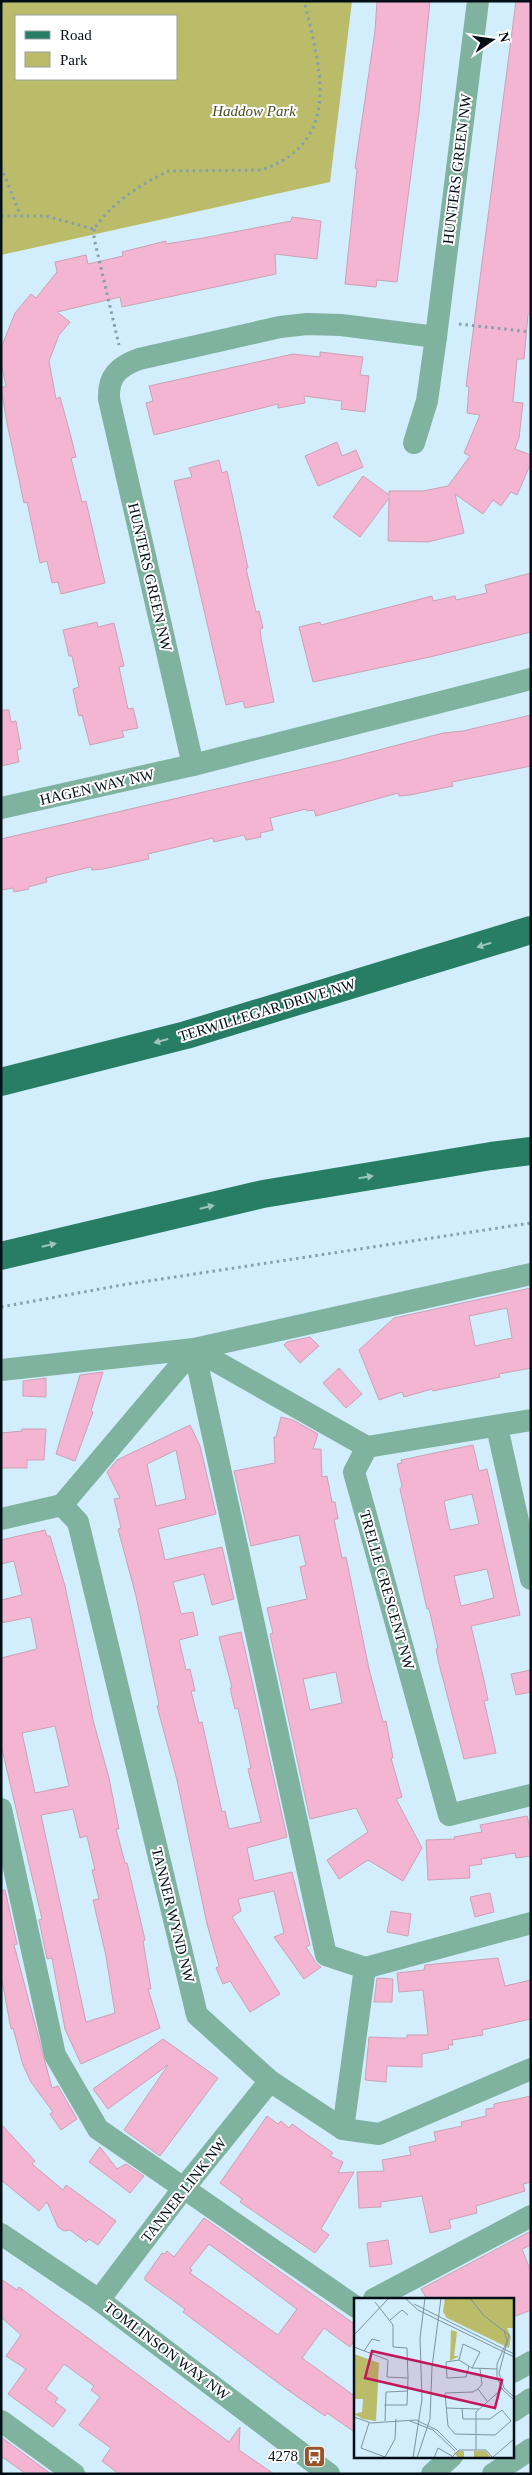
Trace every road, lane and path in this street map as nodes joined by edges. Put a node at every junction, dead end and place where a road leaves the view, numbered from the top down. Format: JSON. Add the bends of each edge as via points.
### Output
{"nodes":[{"id":1,"x":304,"y":1,"type":"edge"},
{"id":2,"x":478,"y":1,"type":"edge"},
{"id":3,"x":1,"y":167,"type":"edge"},
{"id":4,"x":20,"y":214,"type":"junction"},
{"id":5,"x":1,"y":216,"type":"edge"},
{"id":6,"x":94,"y":229,"type":"junction"},
{"id":7,"x":437,"y":330,"type":"junction"},
{"id":8,"x":531,"y":332,"type":"edge"},
{"id":9,"x":124,"y":364,"type":"junction"},
{"id":10,"x":414,"y":443,"type":"dead end"},
{"id":11,"x":531,"y":679,"type":"edge"},
{"id":12,"x":193,"y":765,"type":"junction"},
{"id":13,"x":1,"y":808,"type":"edge"},
{"id":14,"x":531,"y":930,"type":"edge"},
{"id":15,"x":1,"y":1082,"type":"edge"},
{"id":16,"x":531,"y":1151,"type":"edge"},
{"id":17,"x":531,"y":1223,"type":"edge"},
{"id":18,"x":1,"y":1256,"type":"edge"},
{"id":19,"x":531,"y":1274,"type":"edge"},
{"id":20,"x":1,"y":1307,"type":"edge"},
{"id":21,"x":194,"y":1350,"type":"junction"},
{"id":22,"x":1,"y":1370,"type":"edge"},
{"id":23,"x":531,"y":1420,"type":"edge"},
{"id":24,"x":497,"y":1427,"type":"junction"},
{"id":25,"x":367,"y":1446,"type":"junction"},
{"id":26,"x":62,"y":1505,"type":"junction"},
{"id":27,"x":1,"y":1519,"type":"edge"},
{"id":28,"x":531,"y":1579,"type":"edge"},
{"id":29,"x":531,"y":1795,"type":"edge"},
{"id":30,"x":1,"y":1809,"type":"edge"},
{"id":31,"x":531,"y":1923,"type":"edge"},
{"id":32,"x":365,"y":1968,"type":"junction"},
{"id":33,"x":531,"y":2069,"type":"edge"},
{"id":34,"x":270,"y":2081,"type":"junction"},
{"id":35,"x":343,"y":2129,"type":"junction"},
{"id":36,"x":183,"y":2189,"type":"junction"},
{"id":37,"x":531,"y":2216,"type":"edge"},
{"id":38,"x":1,"y":2234,"type":"edge"},
{"id":39,"x":376,"y":2298,"type":"edge"},
{"id":40,"x":99,"y":2300,"type":"junction"},
{"id":41,"x":354,"y":2306,"type":"edge"},
{"id":42,"x":531,"y":2362,"type":"edge"},
{"id":43,"x":514,"y":2371,"type":"edge"},
{"id":44,"x":531,"y":2399,"type":"edge"},
{"id":45,"x":514,"y":2410,"type":"edge"},
{"id":46,"x":1,"y":2421,"type":"edge"},
{"id":47,"x":531,"y":2449,"type":"edge"},
{"id":48,"x":450,"y":2458,"type":"edge"},
{"id":49,"x":74,"y":2474,"type":"edge"},
{"id":50,"x":329,"y":2474,"type":"edge"},
{"id":51,"x":432,"y":2474,"type":"edge"},
{"id":52,"x":492,"y":2474,"type":"edge"}],
"edges":[{"from":1,"to":6,"type":"path","via":[[316,60],[319,114],[310,136],[300,148],[276,165],[262,170],[170,171],[106,212]]},
{"from":2,"to":7,"type":"street","name":"HUNTERS GREEN NW"},
{"from":3,"to":4,"type":"path"},
{"from":4,"to":5,"type":"path"},
{"from":4,"to":6,"type":"path","via":[[46,216]]},
{"from":6,"to":9,"type":"path"},
{"from":7,"to":8,"type":"path"},
{"from":7,"to":9,"type":"street","via":[[307,324],[280,327]]},
{"from":7,"to":10,"type":"street","name":"HUNTERS GREEN NW","via":[[427,401]]},
{"from":9,"to":12,"type":"street","name":"HUNTERS GREEN NW","via":[[111,378],[108,399]]},
{"from":11,"to":12,"type":"street"},
{"from":12,"to":13,"type":"street","name":"HAGEN WAY NW"},
{"from":14,"to":15,"type":"main road","name":"TERWILLEGAR DRIVE NW","one_way":true,"via":[[186,1035]]},
{"from":18,"to":16,"type":"main road","one_way":true,"via":[[262,1194]]},
{"from":17,"to":20,"type":"path","via":[[122,1285]]},
{"from":19,"to":21,"type":"street"},
{"from":21,"to":22,"type":"street"},
{"from":21,"to":25,"type":"street"},
{"from":21,"to":26,"type":"street"},
{"from":21,"to":32,"type":"street","via":[[326,1955]]},
{"from":23,"to":24,"type":"street"},
{"from":24,"to":25,"type":"street"},
{"from":24,"to":28,"type":"street"},
{"from":25,"to":29,"type":"street","name":"TRELLE CRESCENT NW","via":[[354,1472],[449,1815]]},
{"from":26,"to":27,"type":"street"},
{"from":26,"to":34,"type":"street","name":"TANNER WYND NW","via":[[78,1522],[197,2016]]},
{"from":30,"to":36,"type":"street","via":[[55,2055],[98,2129]]},
{"from":31,"to":32,"type":"street"},
{"from":32,"to":35,"type":"street"},
{"from":33,"to":35,"type":"street","name":"TANNER WYND NW","via":[[379,2134]]},
{"from":34,"to":35,"type":"street","name":"TANNER WYND NW"},
{"from":34,"to":36,"type":"street","name":"TANNER LINK NW"},
{"from":36,"to":40,"type":"street","name":"TANNER LINK NW"},
{"from":36,"to":41,"type":"street"},
{"from":37,"to":39,"type":"street"},
{"from":38,"to":40,"type":"street","name":"TOMLINSON WAY NW"},
{"from":40,"to":50,"type":"street","name":"TOMLINSON WAY NW"},
{"from":42,"to":43,"type":"street"},
{"from":44,"to":45,"type":"street"},
{"from":46,"to":49,"type":"street"},
{"from":47,"to":52,"type":"street"},
{"from":48,"to":51,"type":"street"}]}
